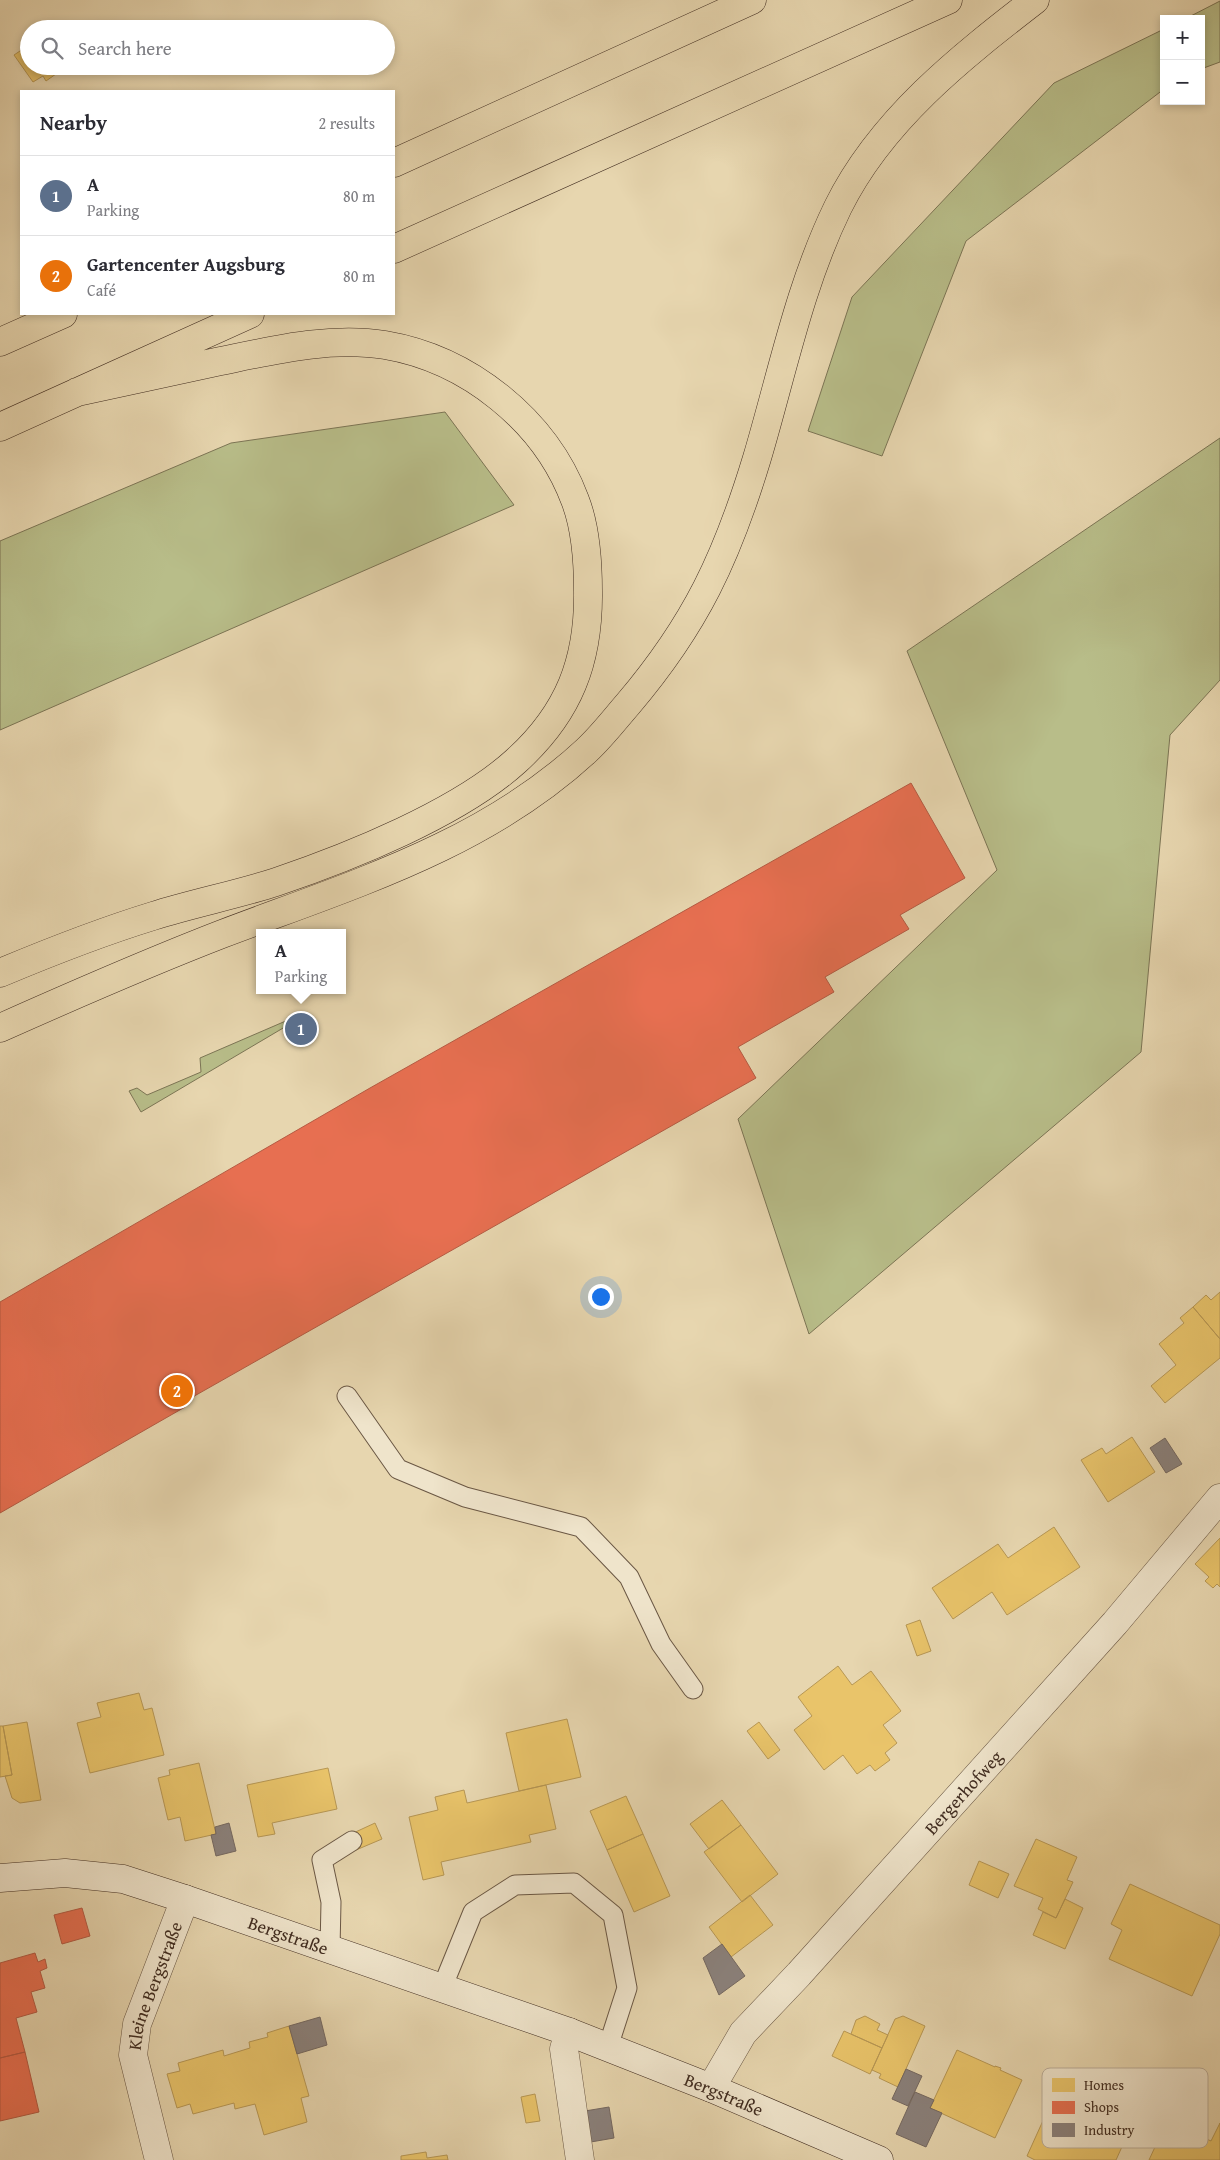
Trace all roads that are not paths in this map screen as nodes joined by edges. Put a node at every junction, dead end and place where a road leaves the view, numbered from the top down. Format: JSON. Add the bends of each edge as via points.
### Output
{"nodes":[{"id":1,"x":752,"y":0,"type":"edge"},
{"id":2,"x":948,"y":0,"type":"edge"},
{"id":3,"x":1035,"y":0,"type":"edge"},
{"id":4,"x":395,"y":163,"type":"edge"},
{"id":5,"x":395,"y":249,"type":"edge"},
{"id":6,"x":61,"y":315,"type":"edge"},
{"id":7,"x":248,"y":315,"type":"edge"},
{"id":8,"x":0,"y":342,"type":"edge"},
{"id":9,"x":77,"y":392,"type":"junction"},
{"id":10,"x":0,"y":427,"type":"edge"},
{"id":11,"x":0,"y":973,"type":"edge"},
{"id":12,"x":0,"y":1028,"type":"edge"},
{"id":13,"x":347,"y":1396,"type":"dead end"},
{"id":14,"x":1220,"y":1498,"type":"edge"},
{"id":15,"x":693,"y":1689,"type":"dead end"},
{"id":16,"x":352,"y":1842,"type":"dead end"},
{"id":17,"x":0,"y":1878,"type":"edge"},
{"id":18,"x":185,"y":1899,"type":"junction"},
{"id":19,"x":330,"y":1949,"type":"junction"},
{"id":20,"x":442,"y":1988,"type":"junction"},
{"id":21,"x":570,"y":2032,"type":"junction"},
{"id":22,"x":608,"y":2047,"type":"junction"},
{"id":23,"x":711,"y":2088,"type":"junction"},
{"id":24,"x":159,"y":2160,"type":"edge"},
{"id":25,"x":580,"y":2160,"type":"edge"},
{"id":26,"x":879,"y":2160,"type":"edge"}],
"edges":[{"from":1,"to":4,"type":"highway"},
{"from":2,"to":5,"type":"highway"},
{"from":3,"to":12,"type":"highway","via":[[981,41],[903,115],[879,142],[840,204],[798,309],[757,458],[719,565],[701,602],[655,672],[590,747],[511,810],[433,852],[336,893],[125,973]]},
{"from":6,"to":8,"type":"highway"},
{"from":7,"to":9,"type":"highway"},
{"from":9,"to":10,"type":"highway"},
{"from":9,"to":11,"type":"highway","via":[[291,347],[348,343],[383,345],[440,361],[509,406],[542,440],[556,461],[575,500],[584,539],[588,574],[586,635],[575,682],[548,728],[515,762],[435,815],[380,841],[276,882],[151,916]]},
{"from":13,"to":15,"type":"lane","via":[[398,1470],[465,1498],[581,1527],[629,1577],[661,1644]]},
{"from":14,"to":23,"type":"street","name":"Bergerhofweg","via":[[1115,1623],[743,2033]]},
{"from":16,"to":19,"type":"lane","via":[[322,1860],[331,1902]]},
{"from":17,"to":18,"type":"street","name":"Bergstraße","via":[[66,1873],[123,1879]]},
{"from":18,"to":19,"type":"street","name":"Bergstraße"},
{"from":18,"to":24,"type":"street","name":"Kleine Bergstraße","via":[[137,2024],[132,2056]]},
{"from":19,"to":20,"type":"street","name":"Bergstraße"},
{"from":20,"to":21,"type":"street","name":"Bergstraße"},
{"from":20,"to":22,"type":"lane","via":[[473,1912],[515,1885],[574,1883],[613,1915],[627,1988]]},
{"from":21,"to":22,"type":"street","name":"Bergstraße"},
{"from":21,"to":25,"type":"street","via":[[564,2048]]},
{"from":22,"to":23,"type":"street","name":"Bergstraße"},
{"from":23,"to":26,"type":"street","name":"Bergstraße"}]}
